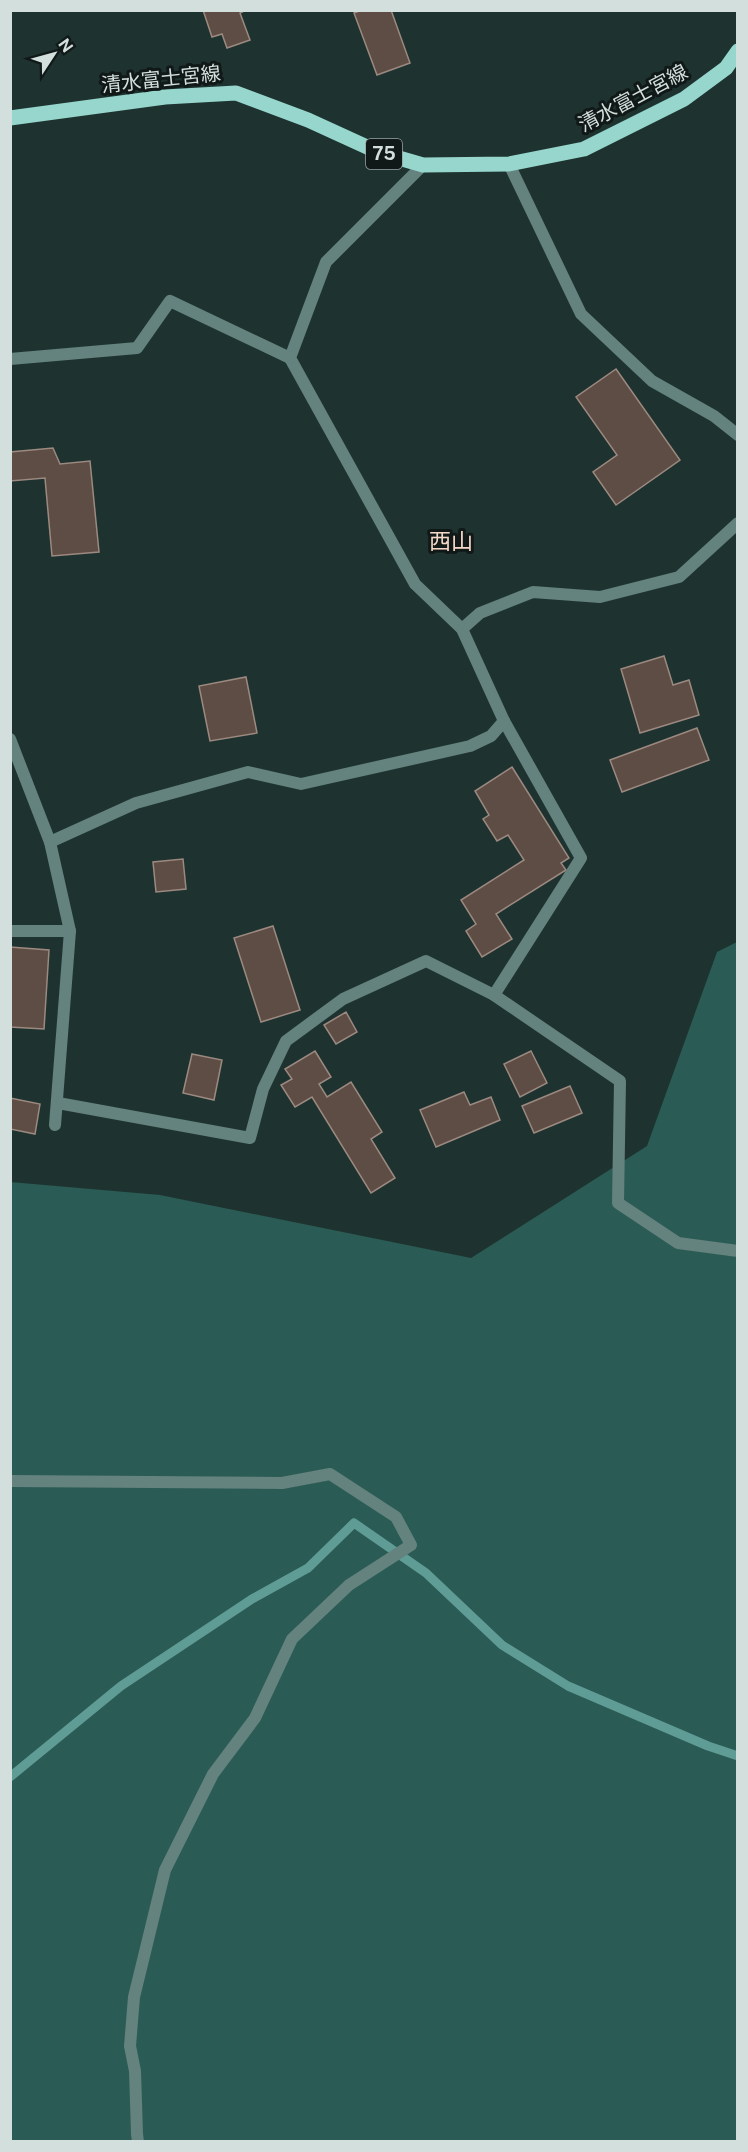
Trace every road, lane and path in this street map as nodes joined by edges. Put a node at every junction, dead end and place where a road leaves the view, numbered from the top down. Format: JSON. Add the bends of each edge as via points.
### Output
{"nodes":[{"id":1,"x":738,"y":51,"type":"edge"},
{"id":2,"x":10,"y":118,"type":"edge"},
{"id":3,"x":509,"y":164,"type":"junction"},
{"id":4,"x":423,"y":165,"type":"junction"},
{"id":5,"x":290,"y":358,"type":"junction"},
{"id":6,"x":10,"y":359,"type":"edge"},
{"id":7,"x":738,"y":435,"type":"edge"},
{"id":8,"x":738,"y":523,"type":"edge"},
{"id":9,"x":462,"y":629,"type":"junction"},
{"id":10,"x":504,"y":721,"type":"junction"},
{"id":11,"x":10,"y":739,"type":"edge"},
{"id":12,"x":50,"y":842,"type":"junction"},
{"id":13,"x":10,"y":931,"type":"edge"},
{"id":14,"x":70,"y":931,"type":"junction"},
{"id":15,"x":494,"y":996,"type":"junction"},
{"id":16,"x":58,"y":1103,"type":"junction"},
{"id":17,"x":55,"y":1125,"type":"dead end"},
{"id":18,"x":738,"y":1251,"type":"edge"},
{"id":19,"x":10,"y":1481,"type":"edge"},
{"id":20,"x":138,"y":2142,"type":"edge"}],
"edges":[{"from":1,"to":3,"type":"main road","name":"清水富士宮線","number":"75","via":[[726,68],[684,99],[584,149]]},
{"from":2,"to":4,"type":"main road","name":"清水富士宮線","number":"75","via":[[165,97],[236,93],[378,152]]},
{"from":3,"to":4,"type":"main road","name":"清水富士宮線","number":"75"},
{"from":3,"to":7,"type":"street","via":[[581,314],[652,381],[714,416]]},
{"from":4,"to":5,"type":"street","via":[[326,262]]},
{"from":5,"to":6,"type":"street","via":[[170,301],[137,348]]},
{"from":5,"to":9,"type":"street","via":[[415,584]]},
{"from":8,"to":9,"type":"street","via":[[679,577],[600,597],[533,592],[480,613]]},
{"from":9,"to":10,"type":"street"},
{"from":10,"to":12,"type":"street","via":[[491,736],[470,746],[301,784],[248,772],[136,803]]},
{"from":10,"to":15,"type":"street","via":[[581,858]]},
{"from":11,"to":12,"type":"street"},
{"from":12,"to":14,"type":"street"},
{"from":13,"to":14,"type":"street"},
{"from":14,"to":16,"type":"street"},
{"from":15,"to":16,"type":"street","via":[[426,961],[343,999],[286,1041],[263,1089],[250,1138]]},
{"from":15,"to":18,"type":"street","via":[[620,1081],[618,1203],[678,1243]]},
{"from":16,"to":17,"type":"street"},
{"from":19,"to":20,"type":"street","via":[[282,1483],[330,1474],[396,1517],[411,1545],[349,1585],[292,1639],[255,1718],[213,1774],[165,1870],[134,1997],[130,2046]]}]}
